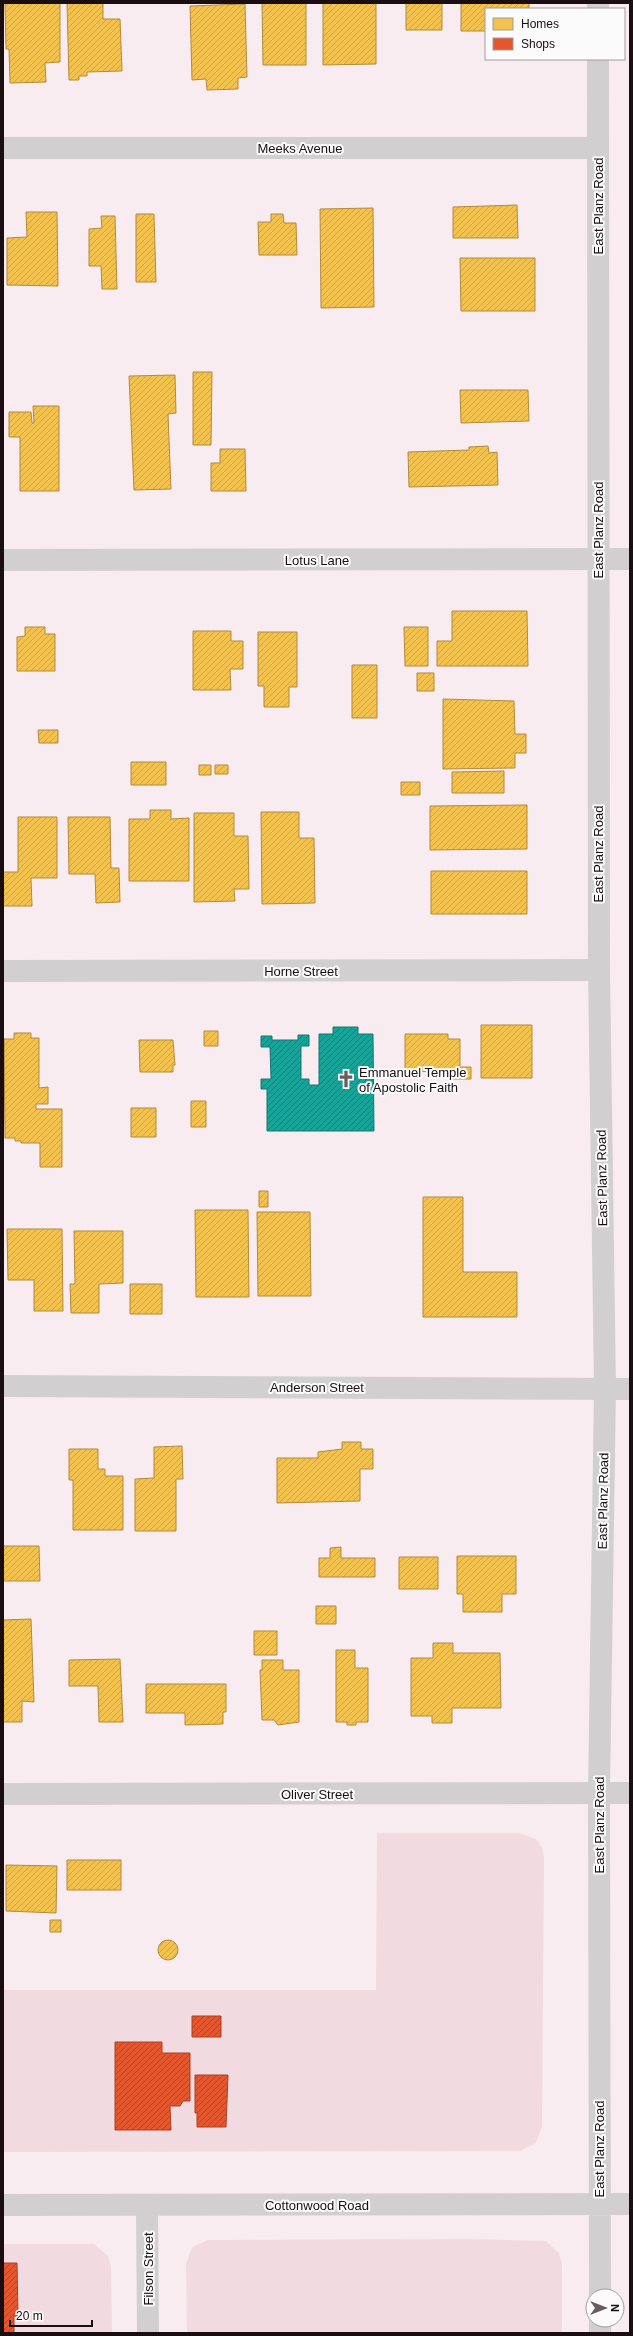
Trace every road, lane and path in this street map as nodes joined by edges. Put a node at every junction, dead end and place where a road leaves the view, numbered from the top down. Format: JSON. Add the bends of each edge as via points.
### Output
{"nodes":[{"id":1,"x":598,"y":60,"type":"edge"},
{"id":2,"x":3,"y":148,"type":"edge"},
{"id":3,"x":598,"y":148,"type":"junction"},
{"id":4,"x":3,"y":560,"type":"edge"},
{"id":5,"x":598,"y":560,"type":"junction"},
{"id":6,"x":630,"y":560,"type":"edge"},
{"id":7,"x":599,"y":970,"type":"junction"},
{"id":8,"x":3,"y":971,"type":"edge"},
{"id":9,"x":3,"y":1386,"type":"edge"},
{"id":10,"x":604,"y":1388,"type":"junction"},
{"id":11,"x":630,"y":1389,"type":"edge"},
{"id":12,"x":599,"y":1793,"type":"junction"},
{"id":13,"x":630,"y":1793,"type":"edge"},
{"id":14,"x":3,"y":1794,"type":"edge"},
{"id":15,"x":599,"y":2204,"type":"junction"},
{"id":16,"x":630,"y":2204,"type":"edge"},
{"id":17,"x":3,"y":2205,"type":"edge"},
{"id":18,"x":147,"y":2205,"type":"junction"},
{"id":19,"x":600,"y":2288,"type":"edge"},
{"id":20,"x":148,"y":2333,"type":"edge"}],
"edges":[{"from":1,"to":3,"type":"street","name":"East Planz Road"},
{"from":2,"to":3,"type":"street","name":"Meeks Avenue"},
{"from":3,"to":5,"type":"street","name":"East Planz Road"},
{"from":4,"to":5,"type":"street","name":"Lotus Lane"},
{"from":5,"to":6,"type":"street","name":"Lotus Lane"},
{"from":5,"to":7,"type":"street","name":"East Planz Road"},
{"from":7,"to":8,"type":"street","name":"Horne Street"},
{"from":7,"to":10,"type":"street","name":"East Planz Road"},
{"from":9,"to":10,"type":"street","name":"Anderson Street"},
{"from":10,"to":11,"type":"street","name":"Anderson Street"},
{"from":10,"to":12,"type":"street","name":"East Planz Road"},
{"from":12,"to":13,"type":"street","name":"Oliver Street"},
{"from":12,"to":14,"type":"street","name":"Oliver Street"},
{"from":12,"to":15,"type":"street","name":"East Planz Road"},
{"from":15,"to":16,"type":"street","name":"Cottonwood Road"},
{"from":15,"to":18,"type":"street","name":"Cottonwood Road"},
{"from":15,"to":19,"type":"street","name":"East Planz Road"},
{"from":17,"to":18,"type":"street","name":"Cottonwood Road"},
{"from":18,"to":20,"type":"street","name":"Filson Street"}]}
